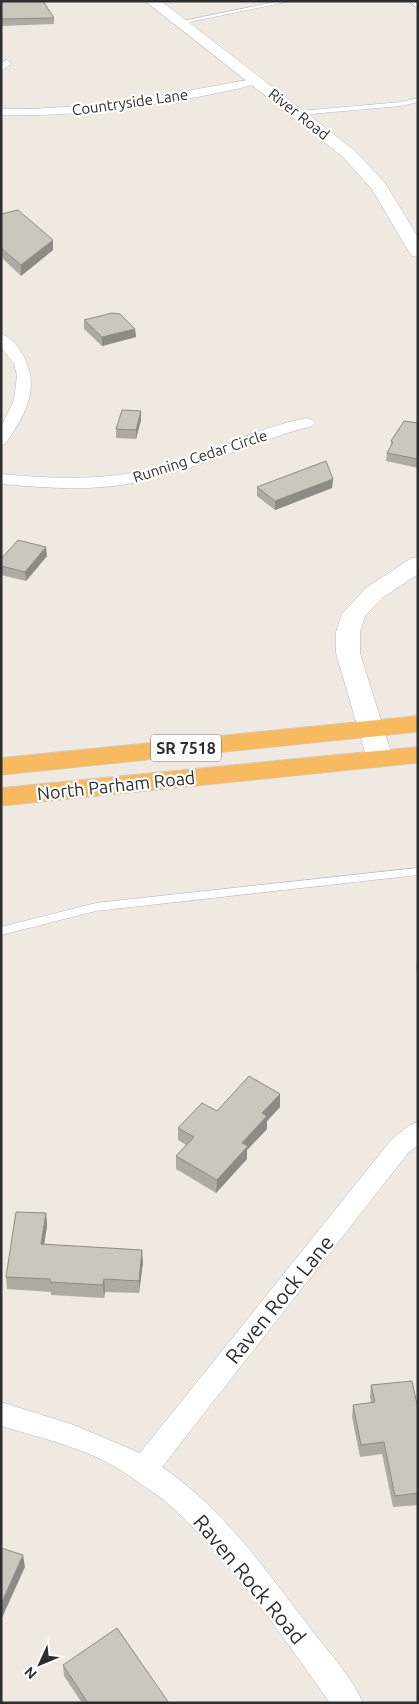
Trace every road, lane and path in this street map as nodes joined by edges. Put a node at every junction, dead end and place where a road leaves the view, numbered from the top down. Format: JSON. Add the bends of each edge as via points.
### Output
{"nodes":[{"id":1,"x":152,"y":1,"type":"edge"},
{"id":2,"x":289,"y":1,"type":"edge"},
{"id":3,"x":411,"y":1,"type":"edge"},
{"id":4,"x":418,"y":8,"type":"edge"},
{"id":5,"x":180,"y":22,"type":"junction"},
{"id":6,"x":257,"y":81,"type":"junction"},
{"id":7,"x":418,"y":100,"type":"edge"},
{"id":8,"x":1,"y":112,"type":"edge"},
{"id":9,"x":299,"y":114,"type":"junction"},
{"id":10,"x":418,"y":252,"type":"edge"},
{"id":11,"x":1,"y":338,"type":"edge"},
{"id":12,"x":307,"y":423,"type":"dead end"},
{"id":13,"x":1,"y":440,"type":"edge"},
{"id":14,"x":1,"y":479,"type":"edge"},
{"id":15,"x":418,"y":564,"type":"edge"},
{"id":16,"x":418,"y":724,"type":"edge"},
{"id":17,"x":370,"y":729,"type":"junction"},
{"id":18,"x":418,"y":754,"type":"edge"},
{"id":19,"x":380,"y":759,"type":"junction"},
{"id":20,"x":1,"y":767,"type":"edge"},
{"id":21,"x":1,"y":797,"type":"edge"},
{"id":22,"x":418,"y":871,"type":"edge"},
{"id":23,"x":1,"y":931,"type":"edge"},
{"id":24,"x":418,"y":1131,"type":"edge"},
{"id":25,"x":1,"y":1414,"type":"edge"},
{"id":26,"x":144,"y":1470,"type":"junction"},
{"id":27,"x":348,"y":1703,"type":"edge"}],
"edges":[{"from":1,"to":5,"type":"main road","name":"River Road"},
{"from":2,"to":5,"type":"lane"},
{"from":3,"to":4,"type":"lane"},
{"from":5,"to":6,"type":"main road","name":"River Road"},
{"from":6,"to":8,"type":"street","name":"Countryside Lane","via":[[111,107]]},
{"from":6,"to":9,"type":"main road","name":"River Road"},
{"from":7,"to":9,"type":"lane"},
{"from":9,"to":10,"type":"main road","name":"River Road","via":[[363,168]]},
{"from":11,"to":13,"type":"street","via":[[24,367],[26,386],[22,405]]},
{"from":12,"to":14,"type":"street","name":"Running Cedar Circle","via":[[279,429],[160,472],[117,482]]},
{"from":15,"to":17,"type":"main road","via":[[374,593],[350,623],[348,653]]},
{"from":16,"to":17,"type":"highway","name":"North Parham Road"},
{"from":17,"to":19,"type":"main road"},
{"from":17,"to":20,"type":"highway","name":"North Parham Road","number":"SR 7518"},
{"from":18,"to":19,"type":"highway","name":"North Parham Road"},
{"from":19,"to":21,"type":"highway","name":"North Parham Road","number":"SR 7518"},
{"from":22,"to":23,"type":"lane","via":[[96,907]]},
{"from":24,"to":26,"type":"street","name":"Raven Rock Lane","via":[[400,1146]]},
{"from":25,"to":26,"type":"street","name":"Raven Rock Road","via":[[104,1448]]},
{"from":26,"to":27,"type":"street","name":"Raven Rock Road","via":[[184,1501],[238,1557]]}]}
